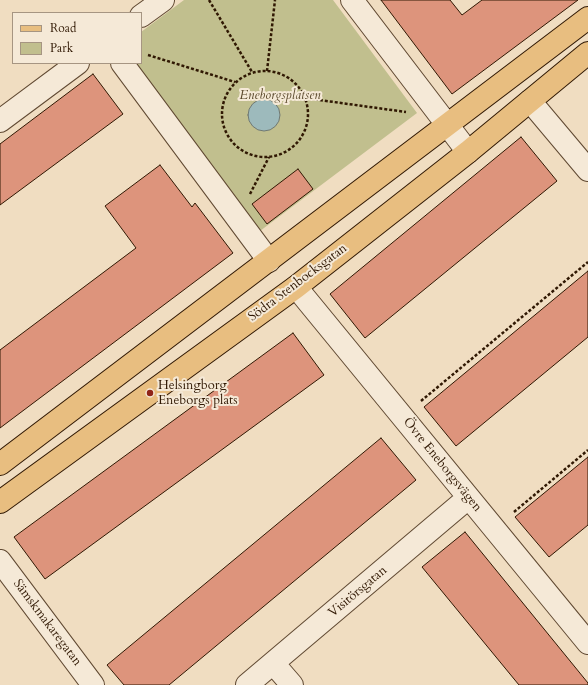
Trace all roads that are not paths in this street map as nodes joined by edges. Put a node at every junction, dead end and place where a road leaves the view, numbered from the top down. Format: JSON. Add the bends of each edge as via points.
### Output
{"nodes":[{"id":1,"x":163,"y":0,"type":"edge"},
{"id":2,"x":352,"y":0,"type":"edge"},
{"id":3,"x":142,"y":15,"type":"edge"},
{"id":4,"x":588,"y":18,"type":"edge"},
{"id":5,"x":588,"y":53,"type":"edge"},
{"id":6,"x":77,"y":64,"type":"edge"},
{"id":7,"x":123,"y":64,"type":"edge"},
{"id":8,"x":530,"y":101,"type":"junction"},
{"id":9,"x":0,"y":120,"type":"edge"},
{"id":10,"x":445,"y":121,"type":"junction"},
{"id":11,"x":468,"y":152,"type":"junction"},
{"id":12,"x":588,"y":170,"type":"edge"},
{"id":13,"x":269,"y":261,"type":"junction"},
{"id":14,"x":296,"y":287,"type":"junction"},
{"id":15,"x":0,"y":464,"type":"edge"},
{"id":16,"x":468,"y":498,"type":"junction"},
{"id":17,"x":0,"y":502,"type":"edge"},
{"id":18,"x":0,"y":561,"type":"edge"},
{"id":19,"x":588,"y":643,"type":"edge"},
{"id":20,"x":273,"y":663,"type":"junction"},
{"id":21,"x":93,"y":685,"type":"edge"},
{"id":22,"x":247,"y":685,"type":"edge"},
{"id":23,"x":292,"y":685,"type":"edge"}],
"edges":[{"from":1,"to":3,"type":"street"},
{"from":2,"to":10,"type":"street"},
{"from":4,"to":10,"type":"main road"},
{"from":5,"to":8,"type":"main road","name":"Södra Stenbocksgatan"},
{"from":6,"to":9,"type":"street"},
{"from":7,"to":13,"type":"street"},
{"from":8,"to":11,"type":"main road","name":"Södra Stenbocksgatan"},
{"from":8,"to":12,"type":"street"},
{"from":10,"to":11,"type":"street"},
{"from":10,"to":13,"type":"main road"},
{"from":11,"to":14,"type":"main road","name":"Södra Stenbocksgatan"},
{"from":13,"to":15,"type":"main road"},
{"from":14,"to":16,"type":"street","name":"Övre Eneborgsvägen"},
{"from":14,"to":17,"type":"main road","name":"Södra Stenbocksgatan"},
{"from":16,"to":19,"type":"street","name":"Övre Eneborgsvägen"},
{"from":16,"to":20,"type":"street","name":"Visitörsgatan"},
{"from":18,"to":21,"type":"street","name":"Sämskmakaregatan"},
{"from":20,"to":22,"type":"street","name":"Visitörsgatan"},
{"from":20,"to":23,"type":"street"}]}
